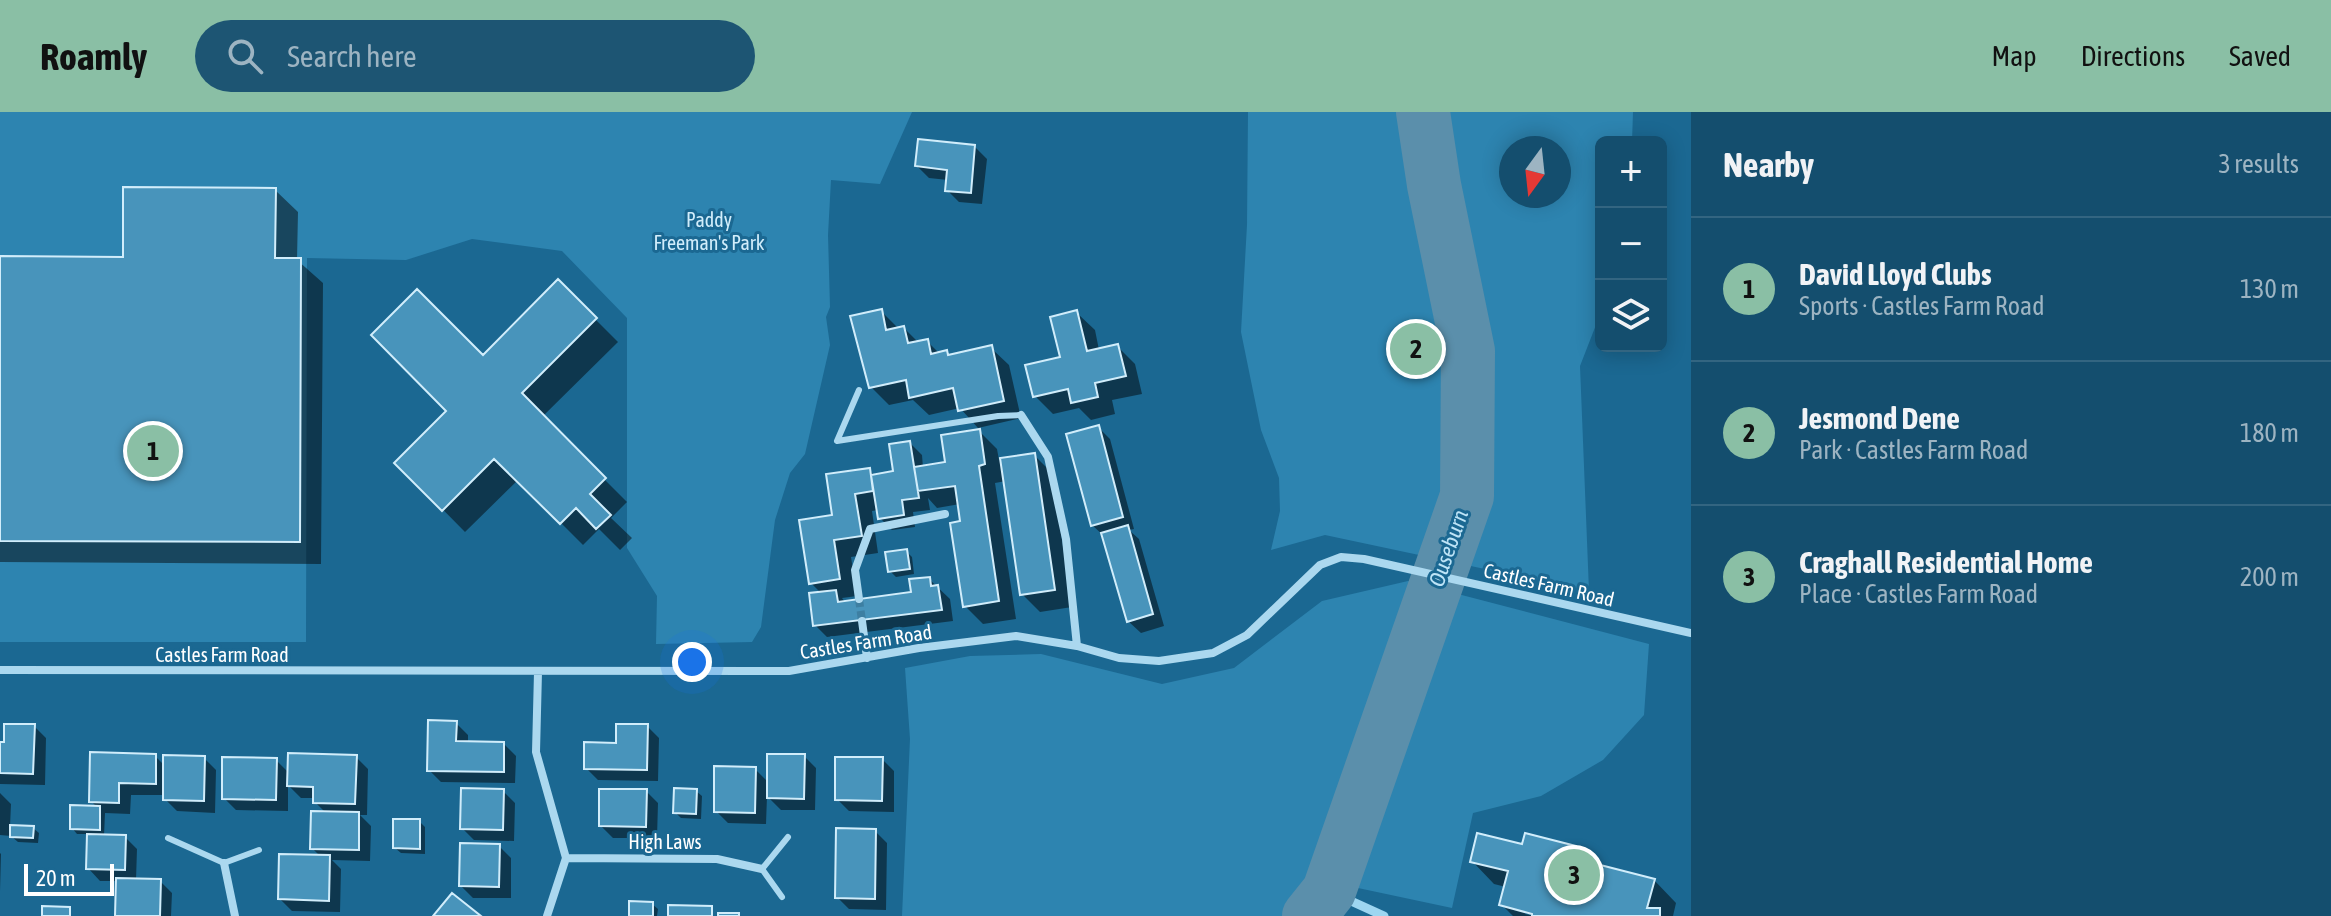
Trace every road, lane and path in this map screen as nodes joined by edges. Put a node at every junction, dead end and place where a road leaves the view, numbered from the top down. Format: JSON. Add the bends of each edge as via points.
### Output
{"nodes":[{"id":1,"x":859,"y":390,"type":"dead end"},
{"id":2,"x":1021,"y":415,"type":"joint"},
{"id":3,"x":945,"y":514,"type":"dead end"},
{"id":4,"x":859,"y":599,"type":"tunnel mouth"},
{"id":5,"x":862,"y":621,"type":"tunnel mouth"},
{"id":6,"x":1691,"y":633,"type":"edge"},
{"id":7,"x":1077,"y":646,"type":"junction"},
{"id":8,"x":867,"y":658,"type":"junction"},
{"id":9,"x":0,"y":670,"type":"edge"},
{"id":10,"x":538,"y":672,"type":"junction"},
{"id":11,"x":788,"y":837,"type":"dead end"},
{"id":12,"x":168,"y":838,"type":"dead end"},
{"id":13,"x":259,"y":850,"type":"dead end"},
{"id":14,"x":566,"y":858,"type":"junction"},
{"id":15,"x":224,"y":863,"type":"junction"},
{"id":16,"x":762,"y":869,"type":"junction"},
{"id":17,"x":782,"y":897,"type":"dead end"},
{"id":18,"x":235,"y":916,"type":"edge"},
{"id":19,"x":547,"y":916,"type":"edge"}],
"edges":[{"from":1,"to":2,"type":"lane","via":[[837,441]]},
{"from":2,"to":7,"type":"street","via":[[1048,457],[1066,539]]},
{"from":3,"to":4,"type":"street","via":[[870,529],[855,570]]},
{"from":5,"to":8,"type":"street"},
{"from":6,"to":7,"type":"street","name":"Castles Farm Road","via":[[1341,557],[1320,565],[1247,635],[1213,653],[1159,661],[1119,658]]},
{"from":7,"to":8,"type":"street","name":"Castles Farm Road","via":[[1016,636]]},
{"from":8,"to":10,"type":"street","name":"Castles Farm Road","via":[[789,671]]},
{"from":9,"to":10,"type":"street","name":"Castles Farm Road"},
{"from":10,"to":14,"type":"street","via":[[536,752]]},
{"from":11,"to":16,"type":"lane"},
{"from":12,"to":15,"type":"lane"},
{"from":13,"to":15,"type":"lane"},
{"from":14,"to":16,"type":"street","name":"High Laws","via":[[717,859]]},
{"from":14,"to":19,"type":"street"},
{"from":15,"to":18,"type":"street"},
{"from":16,"to":17,"type":"lane"}]}
